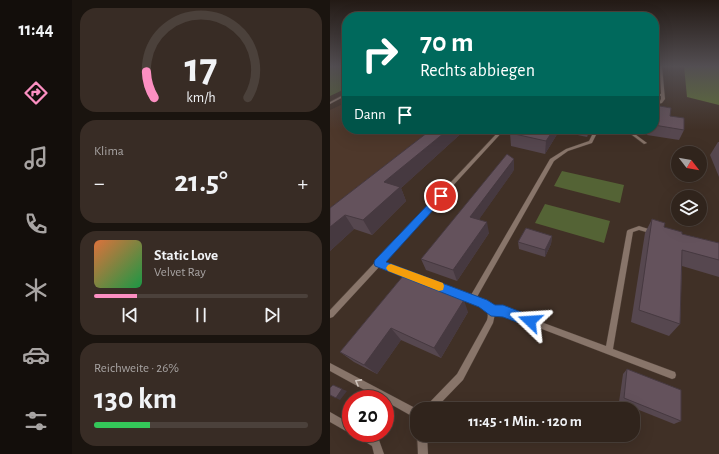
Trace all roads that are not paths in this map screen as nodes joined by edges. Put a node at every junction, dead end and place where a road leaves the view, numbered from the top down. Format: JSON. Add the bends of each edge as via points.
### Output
{"nodes":[{"id":1,"x":662,"y":87,"type":"edge"},
{"id":2,"x":659,"y":95,"type":"edge"},
{"id":3,"x":663,"y":95,"type":"junction"},
{"id":4,"x":342,"y":96,"type":"edge"},
{"id":5,"x":330,"y":102,"type":"edge"},
{"id":6,"x":659,"y":103,"type":"edge"},
{"id":7,"x":498,"y":134,"type":"edge"},
{"id":8,"x":595,"y":134,"type":"edge"},
{"id":9,"x":632,"y":134,"type":"edge"},
{"id":10,"x":644,"y":143,"type":"dead end"},
{"id":11,"x":660,"y":234,"type":"edge"},
{"id":12,"x":379,"y":263,"type":"junction"},
{"id":13,"x":472,"y":299,"type":"junction"},
{"id":14,"x":491,"y":310,"type":"junction"},
{"id":15,"x":330,"y":315,"type":"edge"},
{"id":16,"x":609,"y":350,"type":"junction"},
{"id":17,"x":330,"y":367,"type":"edge"},
{"id":18,"x":672,"y":375,"type":"dead end"},
{"id":19,"x":436,"y":402,"type":"edge"},
{"id":20,"x":410,"y":410,"type":"edge"},
{"id":21,"x":330,"y":417,"type":"edge"},
{"id":22,"x":342,"y":424,"type":"edge"},
{"id":23,"x":374,"y":442,"type":"edge"},
{"id":24,"x":422,"y":442,"type":"edge"},
{"id":25,"x":379,"y":454,"type":"edge"},
{"id":26,"x":423,"y":454,"type":"edge"}],
"edges":[{"from":1,"to":3,"type":"lane"},
{"from":2,"to":3,"type":"lane"},
{"from":3,"to":6,"type":"lane"},
{"from":4,"to":5,"type":"lane"},
{"from":7,"to":12,"type":"lane"},
{"from":8,"to":13,"type":"lane","via":[[591,142],[567,150],[552,160]]},
{"from":9,"to":10,"type":"lane"},
{"from":11,"to":16,"type":"lane","via":[[639,228],[630,231]]},
{"from":12,"to":13,"type":"lane"},
{"from":12,"to":15,"type":"lane"},
{"from":13,"to":14,"type":"lane"},
{"from":14,"to":16,"type":"lane","via":[[503,311]]},
{"from":14,"to":19,"type":"lane","via":[[490,321],[460,377]]},
{"from":16,"to":18,"type":"lane"},
{"from":20,"to":17,"type":"lane","one_way":true},
{"from":21,"to":22,"type":"lane"},
{"from":23,"to":25,"type":"lane"},
{"from":24,"to":26,"type":"lane"}]}
